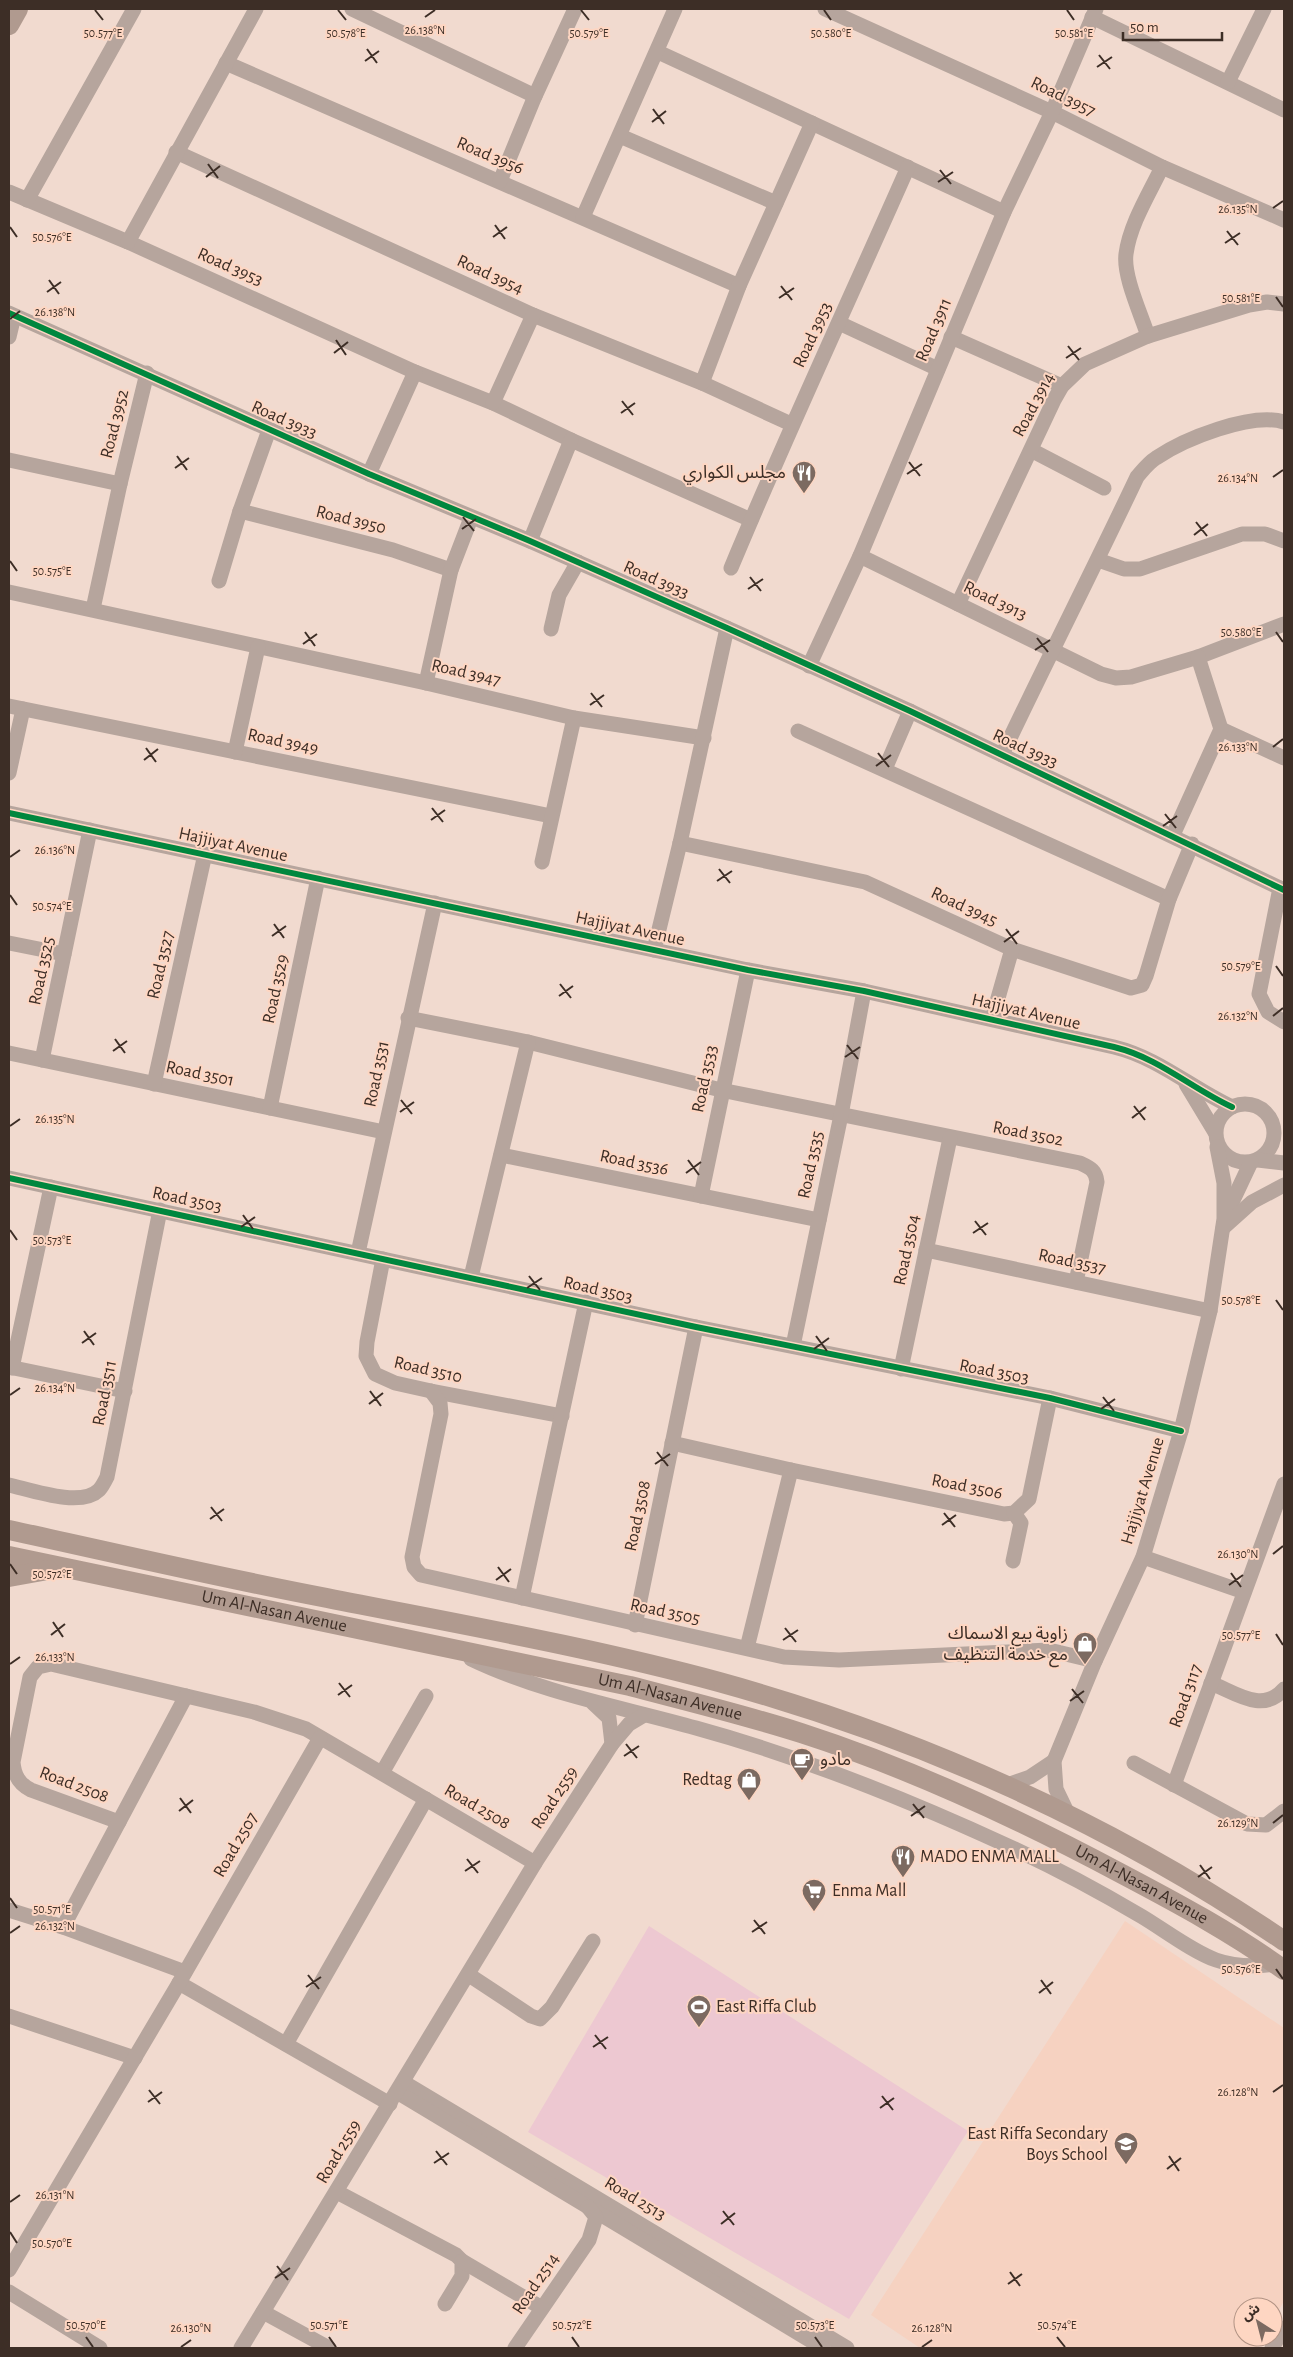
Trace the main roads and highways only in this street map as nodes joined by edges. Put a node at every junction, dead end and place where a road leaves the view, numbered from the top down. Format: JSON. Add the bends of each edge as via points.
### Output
{"nodes":[{"id":1,"x":18,"y":9,"type":"edge"},
{"id":2,"x":9,"y":25,"type":"edge"},
{"id":3,"x":9,"y":1530,"type":"edge"},
{"id":4,"x":9,"y":1556,"type":"edge"},
{"id":5,"x":58,"y":1568,"type":"junction"},
{"id":6,"x":9,"y":1577,"type":"edge"},
{"id":7,"x":1284,"y":1941,"type":"edge"},
{"id":8,"x":1280,"y":1967,"type":"edge"}],
"edges":[{"from":1,"to":2,"type":"main road"},
{"from":3,"to":7,"type":"main road","name":"Um Al-Nasan Avenue","via":[[668,1669],[806,1709],[933,1754],[1068,1814],[1191,1882]]},
{"from":4,"to":5,"type":"main road","name":"Um Al-Nasan Avenue"},
{"from":5,"to":6,"type":"main road"},
{"from":5,"to":8,"type":"main road","name":"Um Al-Nasan Avenue","via":[[630,1686],[802,1733],[924,1778],[998,1810],[1177,1903]]}]}
